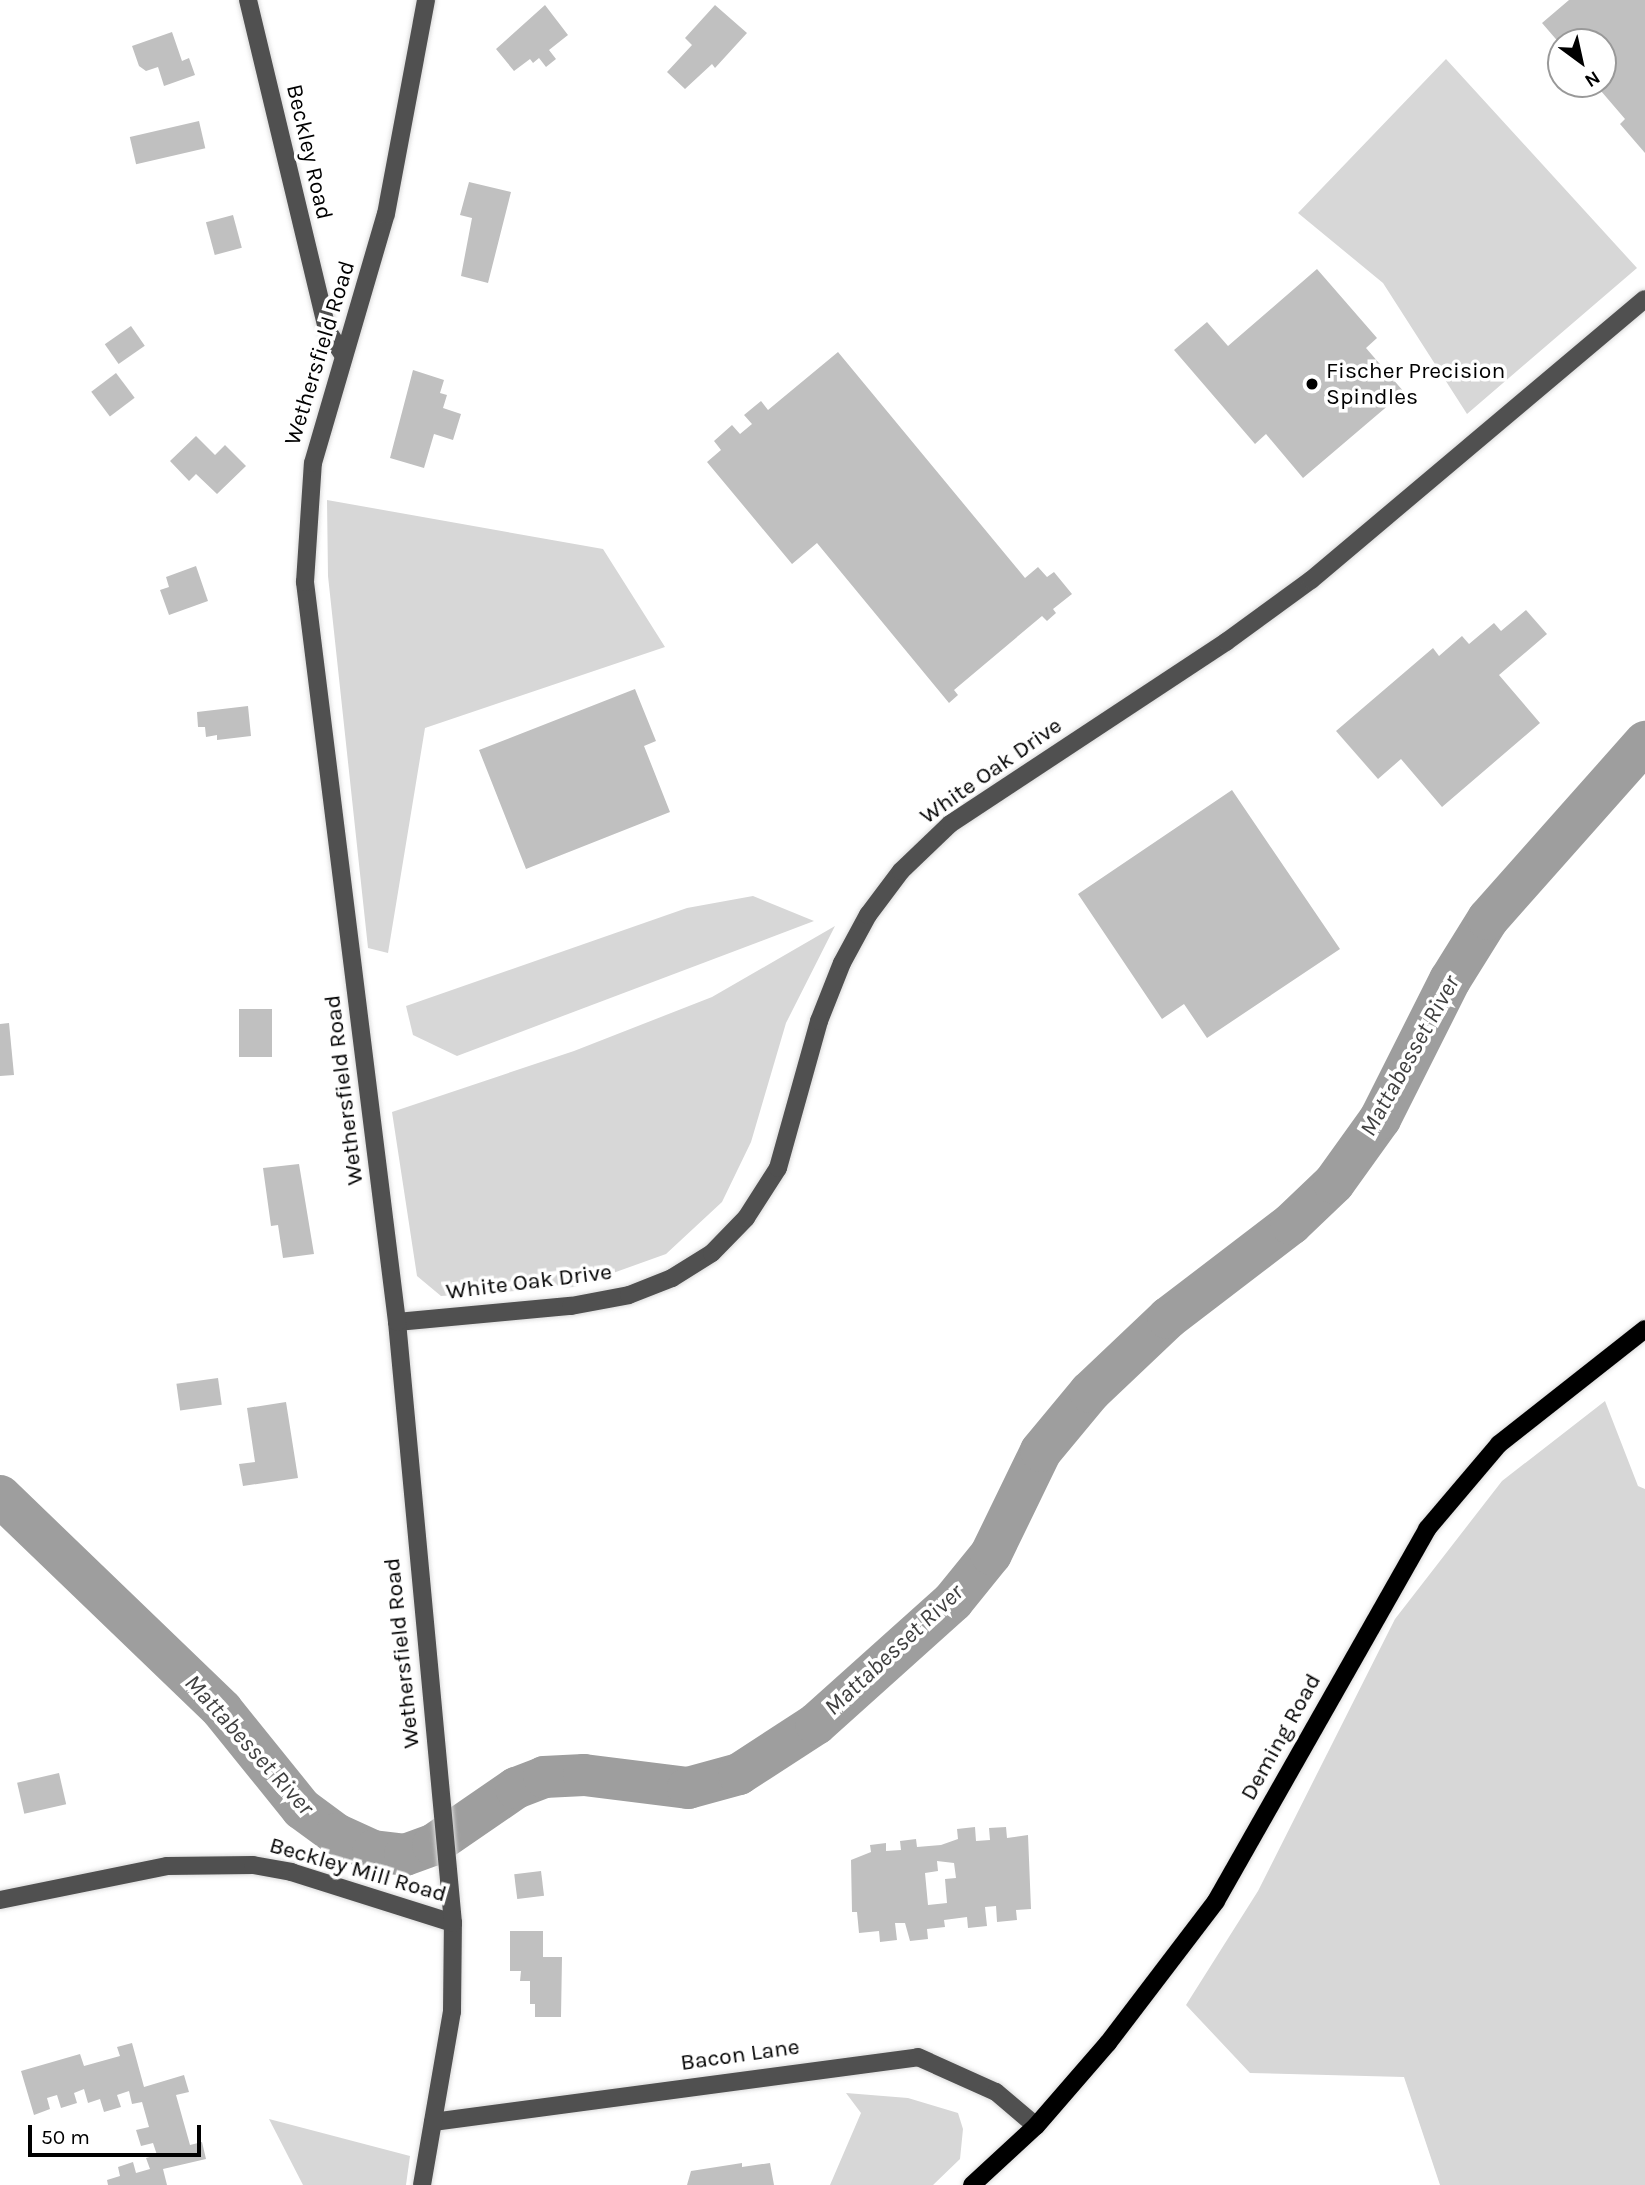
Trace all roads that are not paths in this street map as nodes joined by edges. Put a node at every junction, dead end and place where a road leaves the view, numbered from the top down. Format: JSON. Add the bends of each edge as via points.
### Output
{"nodes":[{"id":1,"x":248,"y":0,"type":"edge"},
{"id":2,"x":426,"y":0,"type":"edge"},
{"id":3,"x":1645,"y":299,"type":"edge"},
{"id":4,"x":342,"y":353,"type":"junction"},
{"id":5,"x":397,"y":1322,"type":"junction"},
{"id":6,"x":1645,"y":1329,"type":"edge"},
{"id":7,"x":0,"y":1900,"type":"edge"},
{"id":8,"x":453,"y":1923,"type":"junction"},
{"id":9,"x":433,"y":2122,"type":"junction"},
{"id":10,"x":1036,"y":2126,"type":"junction"},
{"id":11,"x":422,"y":2185,"type":"edge"},
{"id":12,"x":972,"y":2185,"type":"edge"}],
"edges":[{"from":1,"to":4,"type":"street","name":"Beckley Road","via":[[327,330]]},
{"from":2,"to":4,"type":"street","name":"Wethersfield Road","via":[[386,214]]},
{"from":3,"to":5,"type":"street","name":"White Oak Drive","via":[[1311,580],[1226,642],[960,817],[901,871],[867,915],[842,963],[819,1021],[778,1168],[746,1218],[712,1253],[672,1278],[629,1295],[571,1306]]},
{"from":4,"to":5,"type":"street","name":"Wethersfield Road","via":[[313,463],[305,582]]},
{"from":5,"to":8,"type":"street","name":"Wethersfield Road"},
{"from":6,"to":10,"type":"main road","name":"Deming Road","via":[[1499,1444],[1427,1530],[1216,1901],[1108,2043]]},
{"from":7,"to":8,"type":"street","name":"Beckley Mill Road","via":[[167,1866],[253,1865],[291,1872]]},
{"from":8,"to":9,"type":"street","name":"Wethersfield Road","via":[[452,2012]]},
{"from":9,"to":10,"type":"street","name":"Bacon Lane","via":[[918,2057],[996,2092]]},
{"from":9,"to":11,"type":"street","name":"Wethersfield Road"},
{"from":10,"to":12,"type":"main road","name":"Deming Road"}]}
